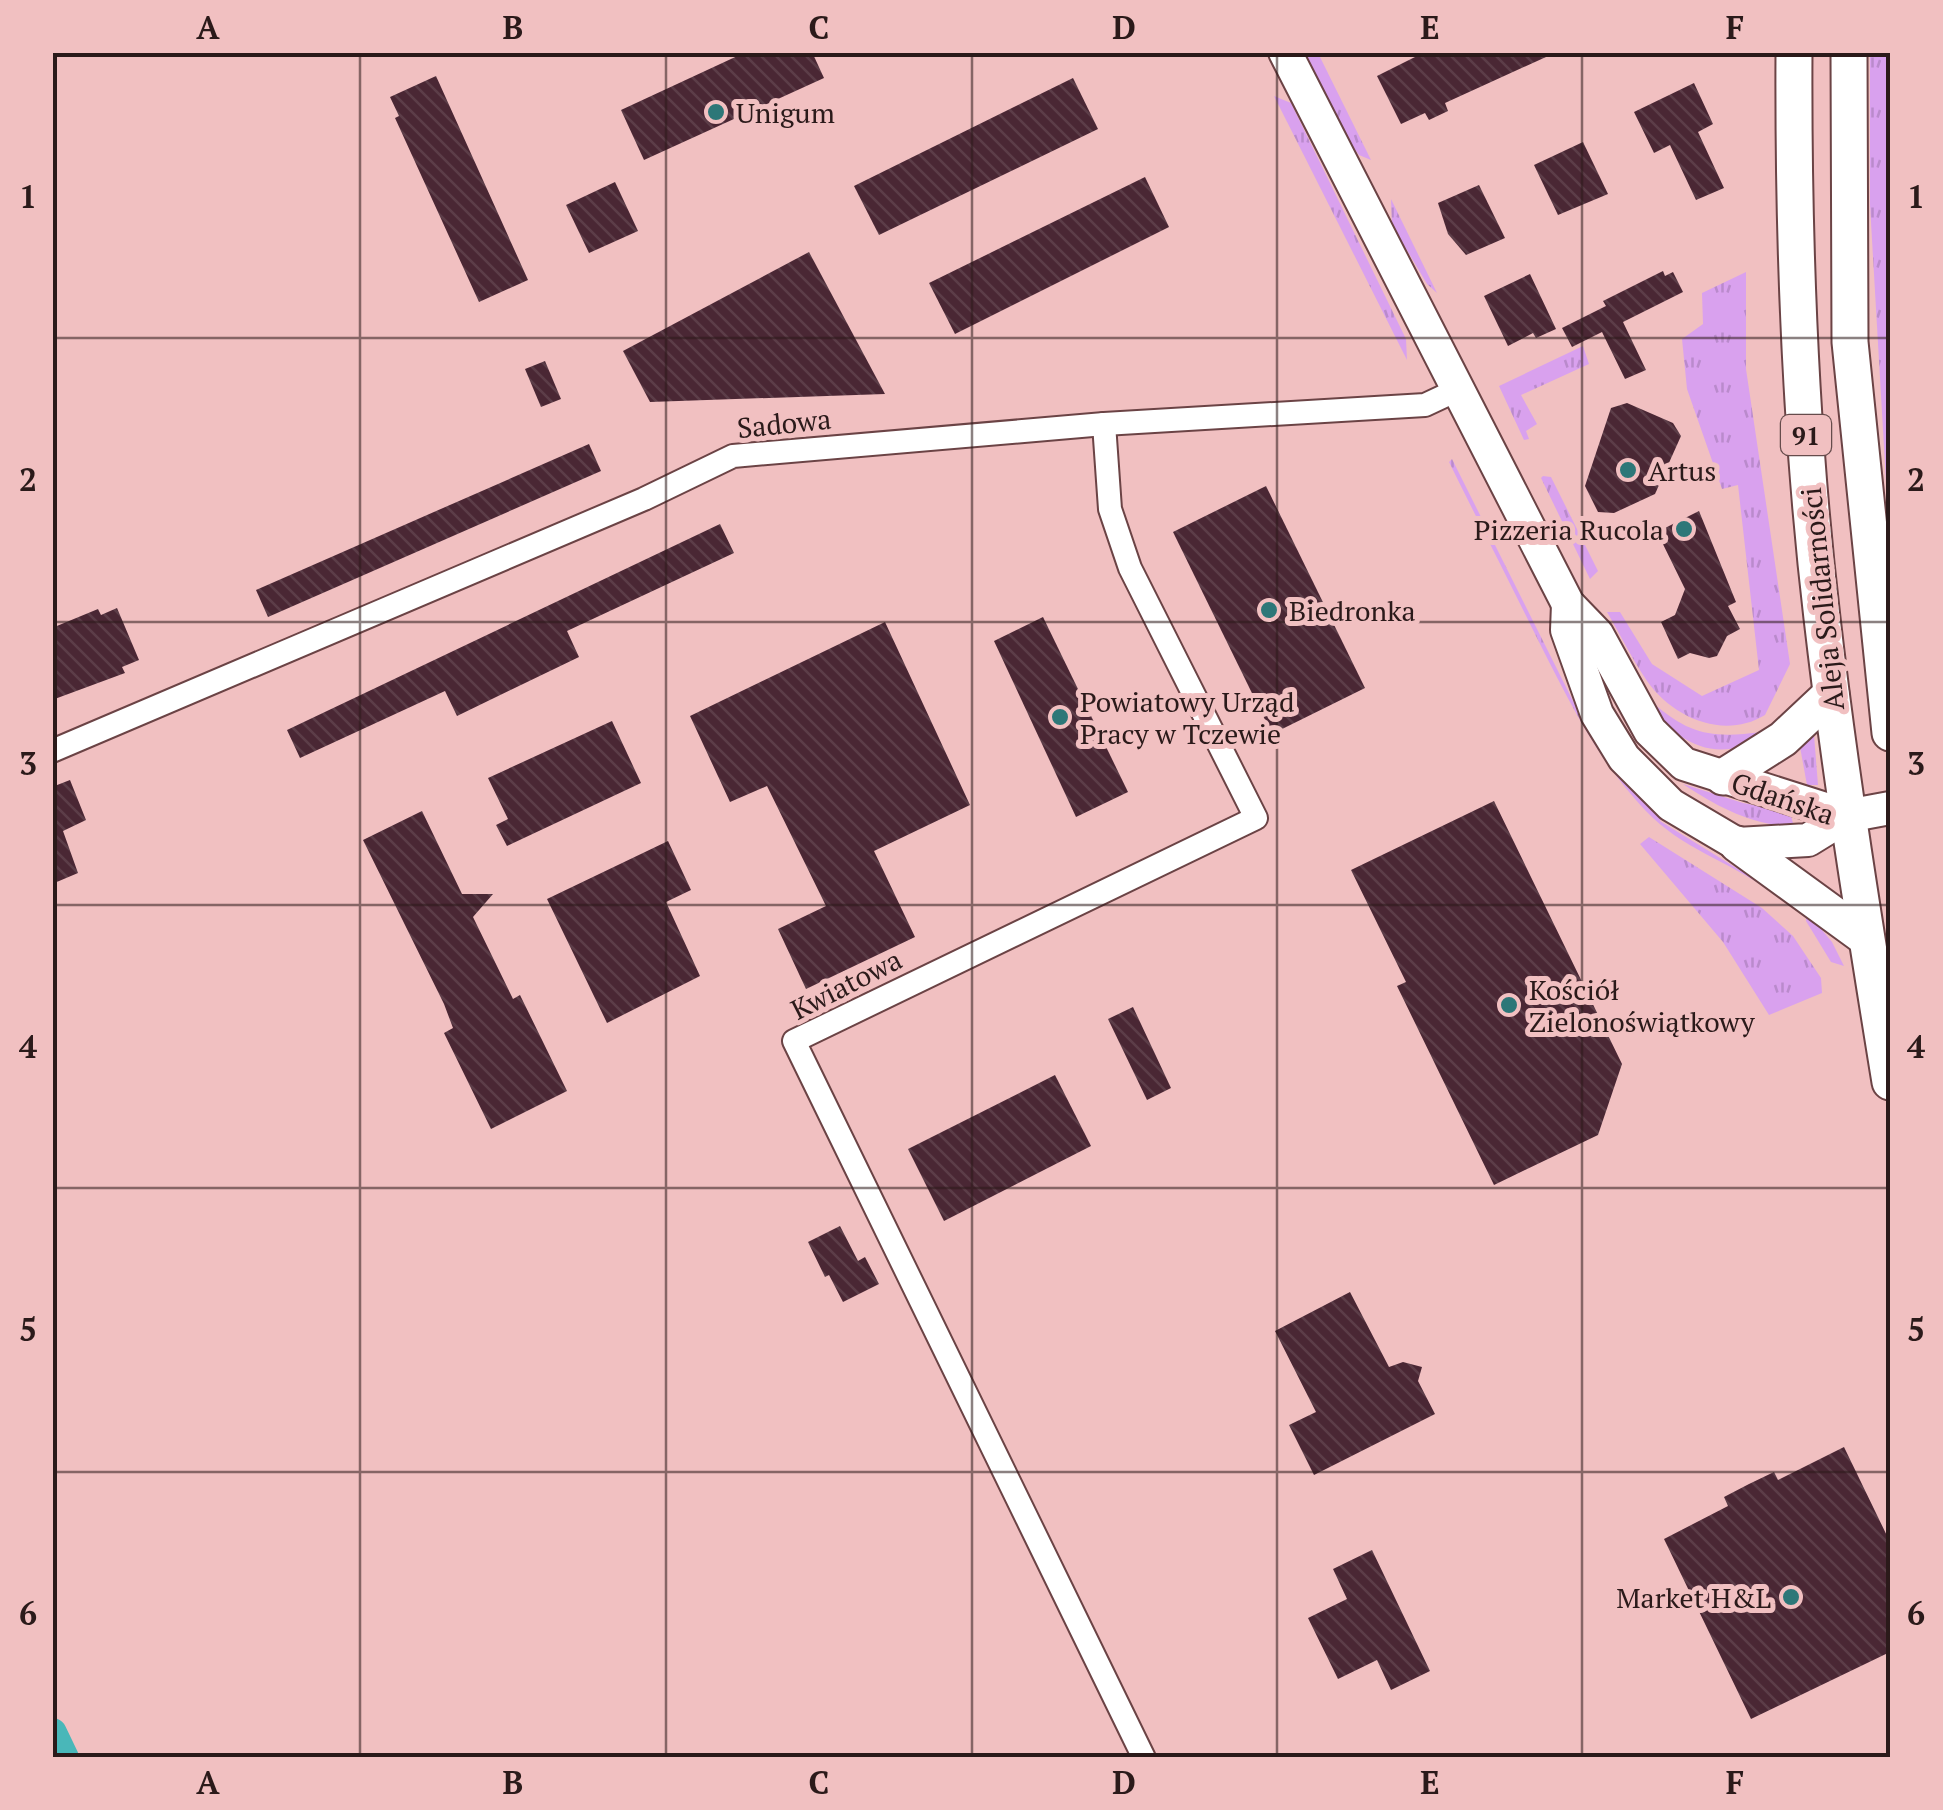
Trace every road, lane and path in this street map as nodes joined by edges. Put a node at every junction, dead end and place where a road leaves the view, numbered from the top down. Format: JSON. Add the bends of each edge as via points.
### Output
{"nodes":[{"id":1,"x":1285,"y":52,"type":"edge"},
{"id":2,"x":1794,"y":52,"type":"edge"},
{"id":3,"x":1849,"y":52,"type":"edge"},
{"id":4,"x":1458,"y":390,"type":"junction"},
{"id":5,"x":1104,"y":424,"type":"junction"},
{"id":6,"x":1568,"y":604,"type":"junction"},
{"id":7,"x":1831,"y":694,"type":"junction"},
{"id":8,"x":1890,"y":732,"type":"edge"},
{"id":9,"x":52,"y":751,"type":"edge"},
{"id":10,"x":1723,"y":777,"type":"junction"},
{"id":11,"x":1890,"y":808,"type":"edge"},
{"id":12,"x":1847,"y":816,"type":"junction"},
{"id":13,"x":1737,"y":844,"type":"junction"},
{"id":14,"x":1866,"y":938,"type":"junction"},
{"id":15,"x":1890,"y":1082,"type":"edge"},
{"id":16,"x":1144,"y":1758,"type":"edge"}],
"edges":[{"from":1,"to":4,"type":"street","name":"Gdańska"},
{"from":2,"to":7,"type":"main road","name":"Aleja Solidarności","number":"91","via":[[1802,393]]},
{"from":3,"to":8,"type":"main road","name":"Aleja Solidarności","number":"91","via":[[1850,342]]},
{"from":4,"to":5,"type":"street","name":"Sadowa","via":[[1426,405]]},
{"from":4,"to":6,"type":"street","name":"Gdańska"},
{"from":5,"to":9,"type":"street","name":"Sadowa","via":[[734,456]]},
{"from":5,"to":16,"type":"street","name":"Kwiatowa","via":[[1110,509],[1130,568],[1256,818],[794,1042]]},
{"from":6,"to":10,"type":"street","name":"Gdańska","via":[[1597,634],[1650,732],[1684,764]]},
{"from":6,"to":13,"type":"street","name":"Gdańska","via":[[1566,630],[1574,653],[1597,714],[1624,758],[1671,804]]},
{"from":7,"to":10,"type":"main road","via":[[1783,738]]},
{"from":7,"to":12,"type":"main road","name":"Aleja Solidarności","number":"91"},
{"from":10,"to":12,"type":"street","name":"Gdańska"},
{"from":11,"to":12,"type":"street"},
{"from":12,"to":13,"type":"street","name":"Gdańska","via":[[1808,840]]},
{"from":12,"to":14,"type":"main road","name":"Aleja Solidarności","number":"91"},
{"from":13,"to":14,"type":"main road"},
{"from":14,"to":15,"type":"main road","name":"Aleja Solidarności","number":"91"}]}
